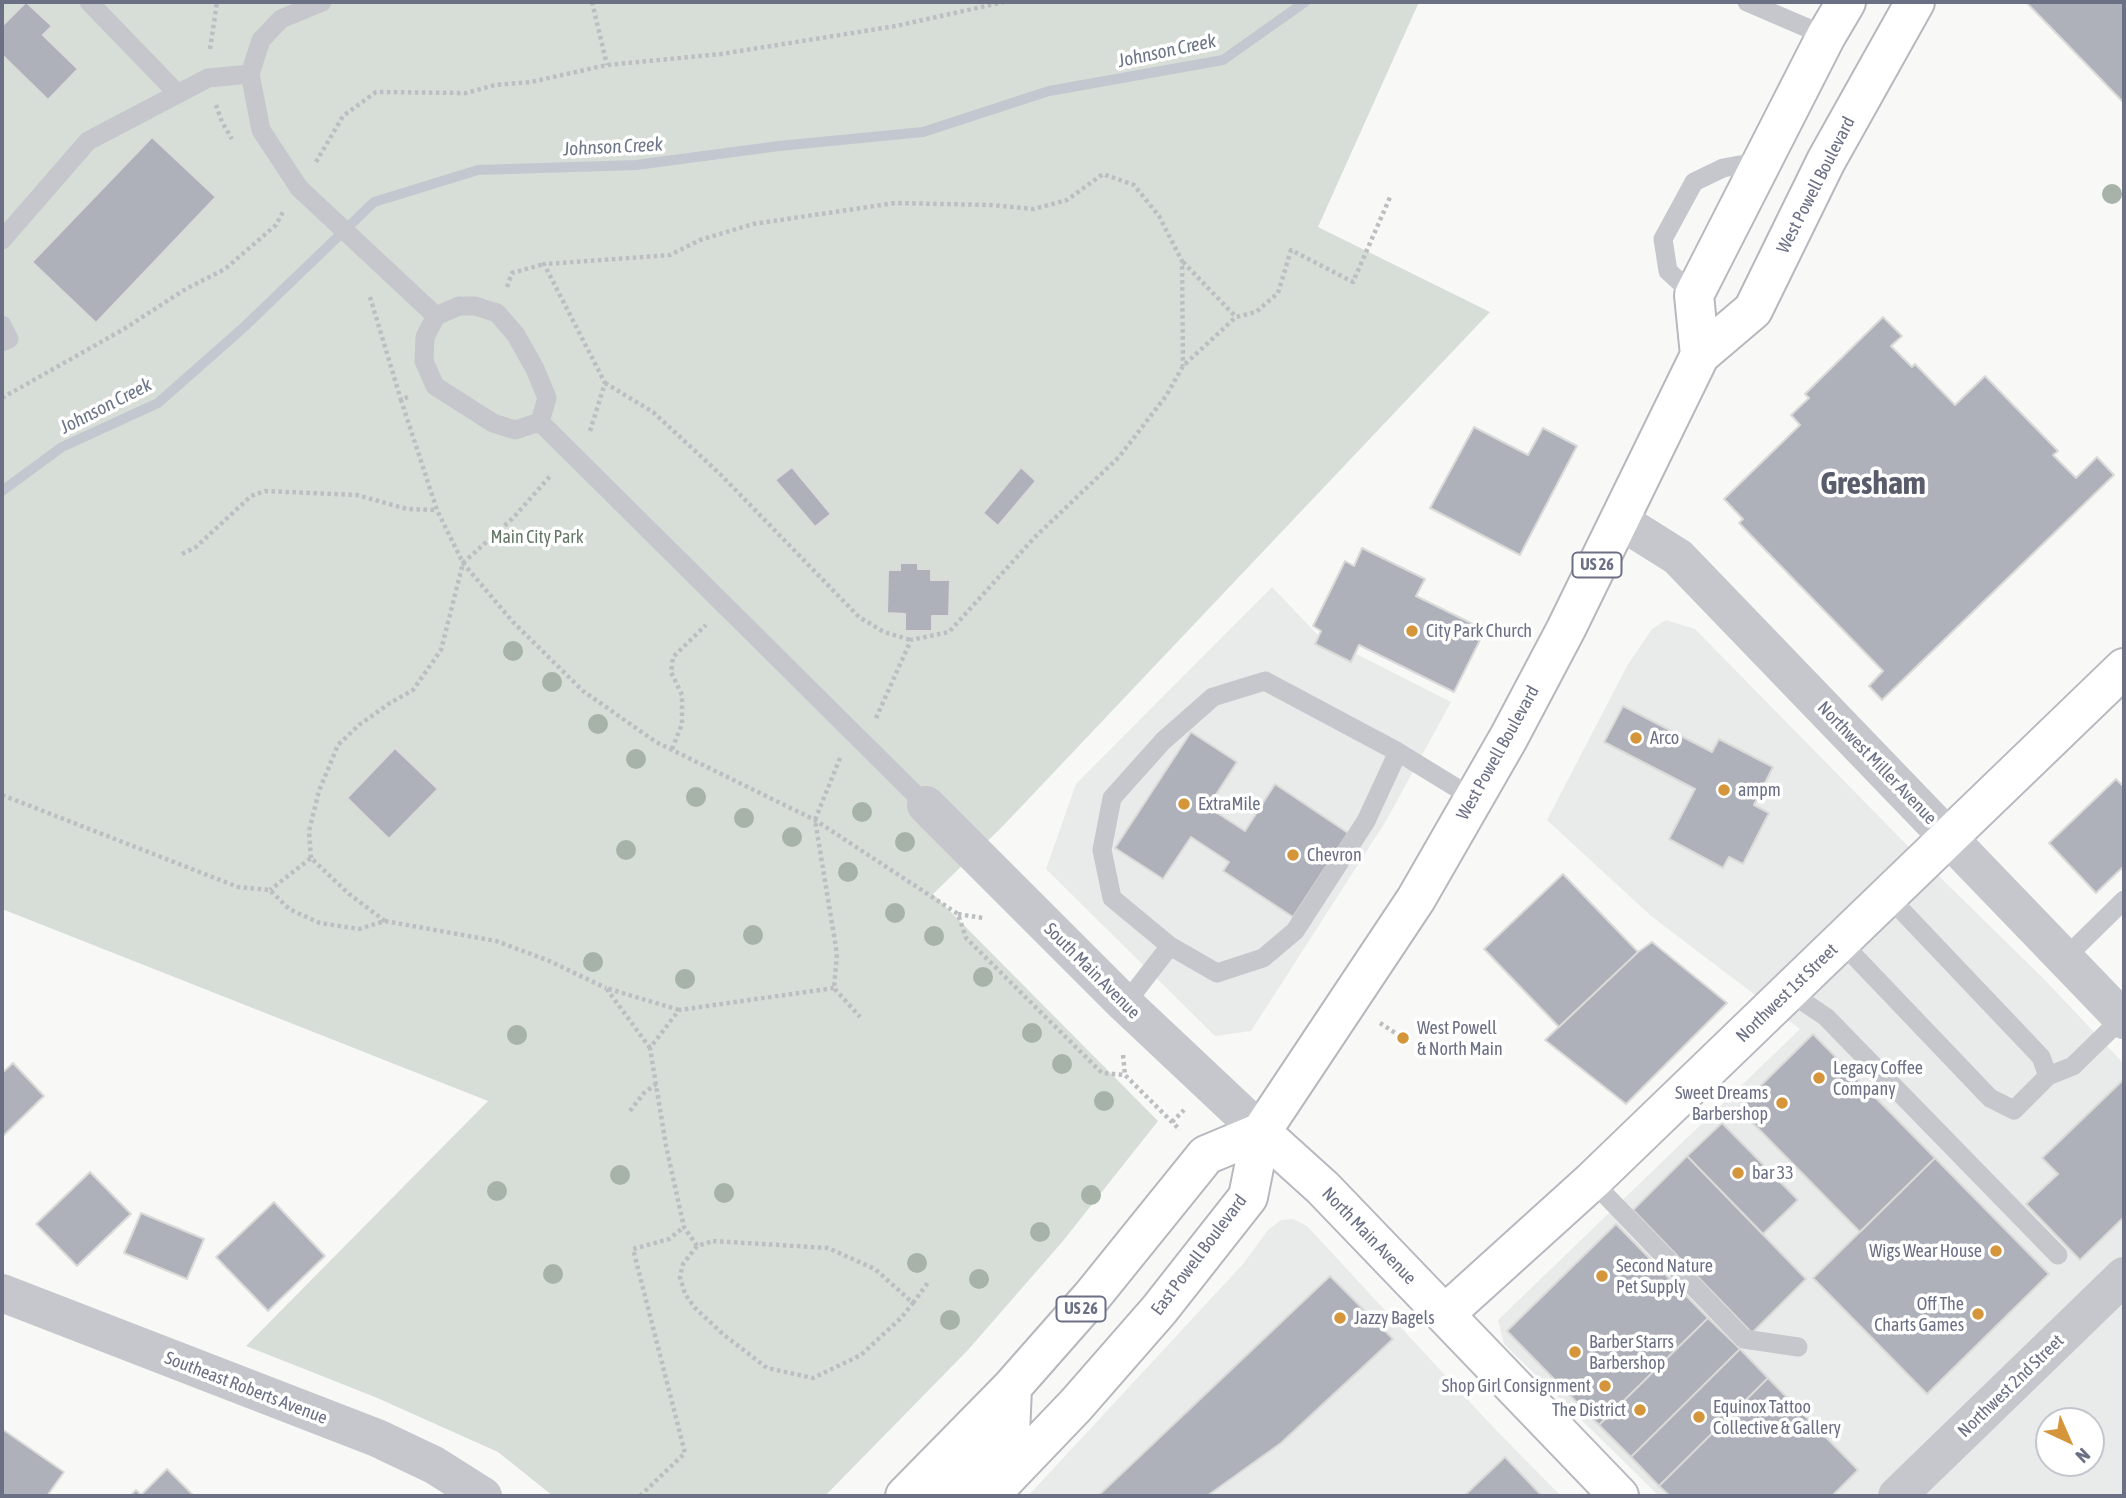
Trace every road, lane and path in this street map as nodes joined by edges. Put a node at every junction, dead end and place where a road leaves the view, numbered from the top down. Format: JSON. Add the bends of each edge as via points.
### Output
{"nodes":[{"id":1,"x":89,"y":2,"type":"edge"},
{"id":2,"x":321,"y":2,"type":"edge"},
{"id":3,"x":592,"y":2,"type":"edge"},
{"id":4,"x":1004,"y":2,"type":"edge"},
{"id":5,"x":1746,"y":2,"type":"edge"},
{"id":6,"x":1846,"y":2,"type":"edge"},
{"id":7,"x":1914,"y":2,"type":"edge"},
{"id":8,"x":1826,"y":36,"type":"junction"},
{"id":9,"x":607,"y":65,"type":"junction"},
{"id":10,"x":250,"y":74,"type":"junction"},
{"id":11,"x":178,"y":94,"type":"junction"},
{"id":12,"x":1761,"y":161,"type":"junction"},
{"id":13,"x":299,"y":188,"type":"junction"},
{"id":14,"x":1391,"y":195,"type":"dead end"},
{"id":15,"x":2,"y":240,"type":"edge"},
{"id":16,"x":1182,"y":261,"type":"junction"},
{"id":17,"x":544,"y":264,"type":"junction"},
{"id":18,"x":369,"y":292,"type":"dead end"},
{"id":19,"x":1694,"y":295,"type":"junction"},
{"id":20,"x":497,"y":313,"type":"junction"},
{"id":21,"x":436,"y":316,"type":"junction"},
{"id":22,"x":1236,"y":317,"type":"junction"},
{"id":23,"x":2,"y":325,"type":"edge"},
{"id":24,"x":2,"y":342,"type":"edge"},
{"id":25,"x":1700,"y":355,"type":"junction"},
{"id":26,"x":1183,"y":366,"type":"junction"},
{"id":27,"x":604,"y":383,"type":"junction"},
{"id":28,"x":435,"y":386,"type":"junction"},
{"id":29,"x":2,"y":398,"type":"edge"},
{"id":30,"x":401,"y":400,"type":"junction"},
{"id":31,"x":540,"y":422,"type":"junction"},
{"id":32,"x":571,"y":452,"type":"junction"},
{"id":33,"x":437,"y":510,"type":"junction"},
{"id":34,"x":1619,"y":520,"type":"junction"},
{"id":35,"x":182,"y":554,"type":"dead end"},
{"id":36,"x":463,"y":563,"type":"junction"},
{"id":37,"x":726,"y":604,"type":"junction"},
{"id":38,"x":911,"y":640,"type":"junction"},
{"id":39,"x":2124,"y":668,"type":"edge"},
{"id":40,"x":859,"y":738,"type":"junction"},
{"id":41,"x":671,"y":749,"type":"junction"},
{"id":42,"x":1398,"y":752,"type":"junction"},
{"id":43,"x":2,"y":795,"type":"edge"},
{"id":44,"x":1473,"y":798,"type":"junction"},
{"id":45,"x":926,"y":805,"type":"joint"},
{"id":46,"x":815,"y":820,"type":"junction"},
{"id":47,"x":1949,"y":837,"type":"junction"},
{"id":48,"x":311,"y":858,"type":"junction"},
{"id":49,"x":271,"y":890,"type":"junction"},
{"id":50,"x":1888,"y":895,"type":"junction"},
{"id":51,"x":2124,"y":900,"type":"edge"},
{"id":52,"x":385,"y":920,"type":"junction"},
{"id":53,"x":1841,"y":942,"type":"junction"},
{"id":54,"x":1170,"y":946,"type":"junction"},
{"id":55,"x":2065,"y":958,"type":"junction"},
{"id":56,"x":606,"y":988,"type":"junction"},
{"id":57,"x":834,"y":988,"type":"junction"},
{"id":58,"x":1789,"y":992,"type":"junction"},
{"id":59,"x":1125,"y":1004,"type":"junction"},
{"id":60,"x":680,"y":1010,"type":"junction"},
{"id":61,"x":860,"y":1017,"type":"dead end"},
{"id":62,"x":2123,"y":1019,"type":"edge"},
{"id":63,"x":650,"y":1048,"type":"junction"},
{"id":64,"x":2048,"y":1076,"type":"junction"},
{"id":65,"x":656,"y":1084,"type":"junction"},
{"id":66,"x":630,"y":1111,"type":"dead end"},
{"id":67,"x":1261,"y":1132,"type":"junction"},
{"id":68,"x":1206,"y":1155,"type":"junction"},
{"id":69,"x":1592,"y":1181,"type":"junction"},
{"id":70,"x":684,"y":1227,"type":"junction"},
{"id":71,"x":697,"y":1246,"type":"junction"},
{"id":72,"x":2058,"y":1255,"type":"dead end"},
{"id":73,"x":2124,"y":1276,"type":"edge"},
{"id":74,"x":929,"y":1281,"type":"dead end"},
{"id":75,"x":2,"y":1293,"type":"edge"},
{"id":76,"x":913,"y":1303,"type":"junction"},
{"id":77,"x":1445,"y":1314,"type":"junction"},
{"id":78,"x":1798,"y":1347,"type":"dead end"},
{"id":79,"x":1012,"y":1387,"type":"junction"},
{"id":80,"x":483,"y":1496,"type":"edge"},
{"id":81,"x":640,"y":1496,"type":"edge"},
{"id":82,"x":905,"y":1496,"type":"edge"},
{"id":83,"x":949,"y":1496,"type":"edge"},
{"id":84,"x":989,"y":1496,"type":"edge"},
{"id":85,"x":1619,"y":1496,"type":"edge"},
{"id":86,"x":1897,"y":1496,"type":"edge"}],
"edges":[{"from":1,"to":11,"type":"lane"},
{"from":2,"to":10,"type":"lane","via":[[281,19],[261,40]]},
{"from":3,"to":9,"type":"path"},
{"from":4,"to":9,"type":"path","via":[[896,26],[721,54]]},
{"from":5,"to":8,"type":"lane"},
{"from":6,"to":8,"type":"main road"},
{"from":7,"to":25,"type":"main road","name":"West Powell Boulevard","number":"US 26","via":[[1826,161],[1753,310]]},
{"from":8,"to":12,"type":"main road"},
{"from":9,"to":13,"type":"path","via":[[466,93],[376,92],[342,116]]},
{"from":10,"to":11,"type":"lane","via":[[208,78]]},
{"from":10,"to":13,"type":"lane","via":[[261,130]]},
{"from":11,"to":15,"type":"lane","via":[[88,141]]},
{"from":12,"to":19,"type":"main road"},
{"from":12,"to":19,"type":"lane","via":[[1723,168],[1694,182],[1663,239],[1668,271]]},
{"from":13,"to":21,"type":"lane"},
{"from":13,"to":29,"type":"path","via":[[276,225],[225,269]]},
{"from":14,"to":22,"type":"path","via":[[1353,282],[1291,250],[1278,293],[1256,312]]},
{"from":16,"to":17,"type":"path","via":[[1159,216],[1134,185],[1103,174],[1067,201],[1034,209],[895,203],[753,224],[700,240],[670,255]]},
{"from":16,"to":22,"type":"path"},
{"from":16,"to":26,"type":"path"},
{"from":17,"to":20,"type":"path","via":[[512,273]]},
{"from":17,"to":27,"type":"path"},
{"from":18,"to":30,"type":"path"},
{"from":19,"to":25,"type":"main road"},
{"from":20,"to":21,"type":"lane","via":[[458,306]]},
{"from":20,"to":31,"type":"lane","via":[[516,335],[547,398]]},
{"from":21,"to":28,"type":"lane","via":[[425,337],[424,361]]},
{"from":22,"to":26,"type":"path"},
{"from":23,"to":24,"type":"lane","via":[[9,339]]},
{"from":25,"to":34,"type":"main road","name":"West Powell Boulevard","number":"US 26"},
{"from":26,"to":38,"type":"path","via":[[1119,457],[1035,537],[949,632]]},
{"from":27,"to":32,"type":"path","via":[[593,428]]},
{"from":27,"to":38,"type":"path","via":[[653,412],[711,465],[859,617],[884,632]]},
{"from":28,"to":30,"type":"path"},
{"from":28,"to":31,"type":"lane","via":[[493,423],[515,430]]},
{"from":30,"to":33,"type":"path"},
{"from":31,"to":32,"type":"lane"},
{"from":32,"to":36,"type":"path","via":[[513,518]]},
{"from":32,"to":37,"type":"lane"},
{"from":33,"to":35,"type":"path","via":[[407,509],[357,495],[265,491],[251,496],[196,547]]},
{"from":33,"to":36,"type":"path"},
{"from":34,"to":44,"type":"main road","name":"West Powell Boulevard","number":"US 26"},
{"from":34,"to":47,"type":"street","name":"Northwest Miller Avenue","via":[[1678,557]]},
{"from":36,"to":41,"type":"path","via":[[513,622],[583,691]]},
{"from":36,"to":48,"type":"path","via":[[441,650],[413,690],[359,724],[338,746],[309,831]]},
{"from":37,"to":40,"type":"lane"},
{"from":37,"to":41,"type":"path","via":[[673,657],[671,671],[682,695],[682,724]]},
{"from":38,"to":40,"type":"path","via":[[880,714]]},
{"from":39,"to":47,"type":"main road","name":"Northwest 1st Street"},
{"from":40,"to":45,"type":"lane"},
{"from":40,"to":46,"type":"path","via":[[839,759]]},
{"from":41,"to":46,"type":"path"},
{"from":42,"to":44,"type":"lane"},
{"from":42,"to":54,"type":"lane","via":[[1366,821],[1296,931],[1264,958],[1217,973]]},
{"from":42,"to":54,"type":"lane","via":[[1265,681],[1213,697],[1163,741],[1112,797],[1102,850],[1112,898]]},
{"from":43,"to":49,"type":"path","via":[[238,887]]},
{"from":44,"to":67,"type":"main road","name":"West Powell Boulevard","number":"US 26","via":[[1416,899]]},
{"from":45,"to":59,"type":"street","name":"South Main Avenue"},
{"from":46,"to":57,"type":"path","via":[[837,954]]},
{"from":46,"to":68,"type":"path","via":[[958,914],[966,938],[1101,1073],[1125,1075]]},
{"from":47,"to":50,"type":"main road","name":"Northwest 1st Street"},
{"from":47,"to":55,"type":"street","name":"Northwest Miller Avenue"},
{"from":48,"to":49,"type":"path"},
{"from":48,"to":52,"type":"path"},
{"from":49,"to":52,"type":"path","via":[[289,909],[320,923],[359,929]]},
{"from":50,"to":53,"type":"main road","name":"Northwest 1st Street"},
{"from":50,"to":64,"type":"lane","via":[[2041,1057]]},
{"from":51,"to":55,"type":"lane"},
{"from":52,"to":56,"type":"path","via":[[496,941]]},
{"from":53,"to":58,"type":"main road","name":"Northwest 1st Street"},
{"from":53,"to":64,"type":"lane","via":[[1990,1098],[2014,1110]]},
{"from":54,"to":59,"type":"lane"},
{"from":55,"to":62,"type":"street","name":"Northwest Miller Avenue"},
{"from":56,"to":60,"type":"path"},
{"from":56,"to":63,"type":"path"},
{"from":57,"to":60,"type":"path"},
{"from":57,"to":61,"type":"path"},
{"from":58,"to":69,"type":"main road","name":"Northwest 1st Street"},
{"from":58,"to":72,"type":"lane","via":[[1826,1017]]},
{"from":59,"to":67,"type":"street","name":"South Main Avenue"},
{"from":60,"to":63,"type":"path"},
{"from":62,"to":64,"type":"lane","via":[[2073,1066]]},
{"from":63,"to":65,"type":"path"},
{"from":65,"to":66,"type":"path"},
{"from":65,"to":70,"type":"path"},
{"from":67,"to":68,"type":"main road","number":"US 26"},
{"from":67,"to":77,"type":"main road","name":"North Main Avenue","via":[[1323,1188]]},
{"from":67,"to":84,"type":"main road","name":"East Powell Boulevard","number":"US 26","via":[[1248,1197],[1134,1339]]},
{"from":68,"to":79,"type":"main road","number":"US 26"},
{"from":69,"to":77,"type":"main road","name":"Northwest 1st Street"},
{"from":69,"to":78,"type":"lane","via":[[1744,1339]]},
{"from":70,"to":71,"type":"path"},
{"from":70,"to":81,"type":"path","via":[[669,1239],[633,1249],[685,1453]]},
{"from":71,"to":76,"type":"path","via":[[744,1241],[828,1248],[875,1269]]},
{"from":71,"to":76,"type":"path","via":[[683,1264],[680,1277],[685,1294],[724,1335],[767,1368],[813,1378],[861,1355]]},
{"from":73,"to":86,"type":"street","name":"Northwest 2nd Street"},
{"from":74,"to":76,"type":"path"},
{"from":75,"to":80,"type":"street","name":"Southeast Roberts Avenue","via":[[377,1438],[434,1465]]},
{"from":77,"to":85,"type":"main road","name":"North Main Avenue"},
{"from":79,"to":82,"type":"main road","number":"US 26"},
{"from":79,"to":83,"type":"main road","via":[[1010,1435]]}]}
